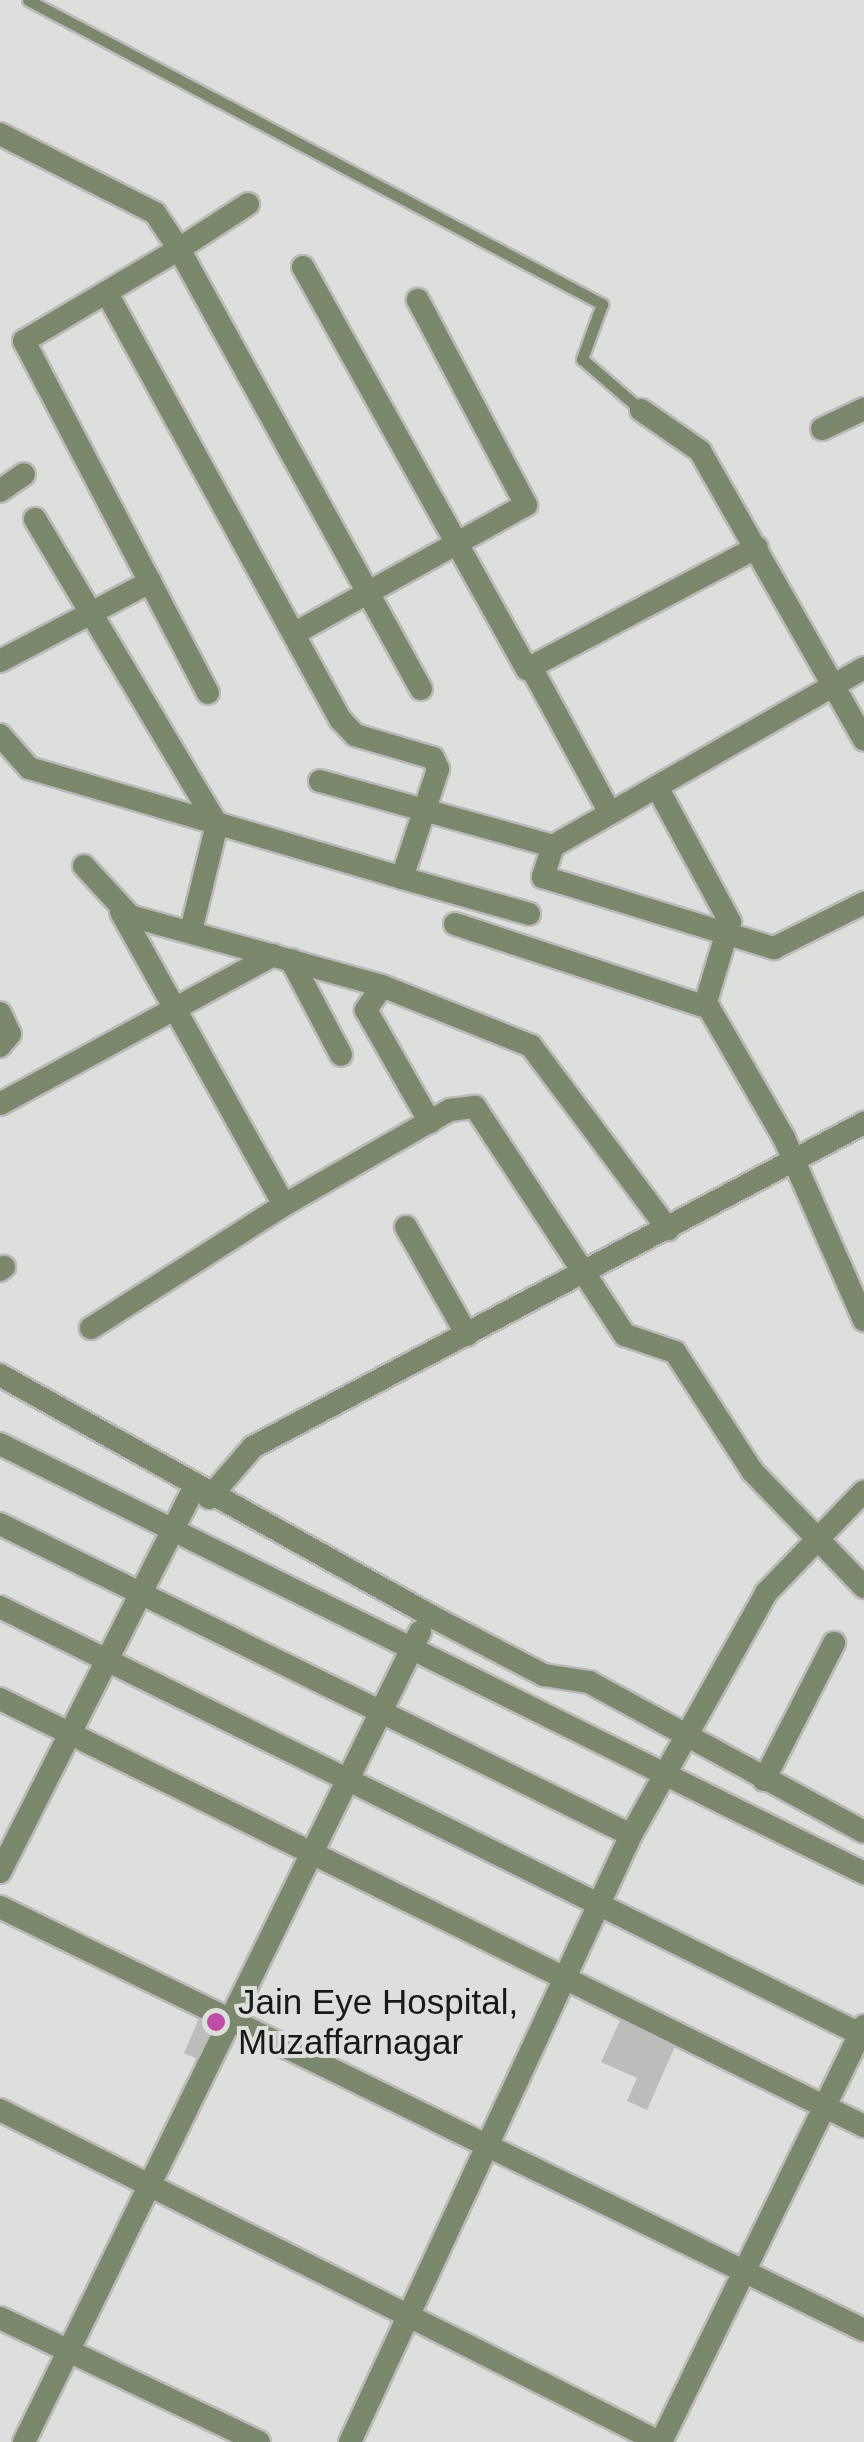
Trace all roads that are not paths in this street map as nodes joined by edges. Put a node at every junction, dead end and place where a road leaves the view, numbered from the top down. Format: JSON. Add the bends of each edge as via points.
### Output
{"nodes":[{"id":1,"x":28,"y":0,"type":"edge"},
{"id":2,"x":0,"y":134,"type":"edge"},
{"id":3,"x":248,"y":204,"type":"dead end"},
{"id":4,"x":179,"y":249,"type":"junction"},
{"id":5,"x":303,"y":267,"type":"dead end"},
{"id":6,"x":108,"y":293,"type":"junction"},
{"id":7,"x":418,"y":300,"type":"dead end"},
{"id":8,"x":864,"y":408,"type":"edge"},
{"id":9,"x":641,"y":410,"type":"joint"},
{"id":10,"x":822,"y":429,"type":"dead end"},
{"id":11,"x":24,"y":474,"type":"dead end"},
{"id":12,"x":0,"y":490,"type":"edge"},
{"id":13,"x":35,"y":519,"type":"dead end"},
{"id":14,"x":458,"y":543,"type":"junction"},
{"id":15,"x":757,"y":547,"type":"junction"},
{"id":16,"x":150,"y":582,"type":"junction"},
{"id":17,"x":369,"y":593,"type":"junction"},
{"id":18,"x":87,"y":612,"type":"junction"},
{"id":19,"x":294,"y":633,"type":"junction"},
{"id":20,"x":0,"y":661,"type":"edge"},
{"id":21,"x":864,"y":668,"type":"edge"},
{"id":22,"x":533,"y":671,"type":"junction"},
{"id":23,"x":832,"y":686,"type":"junction"},
{"id":24,"x":421,"y":689,"type":"dead end"},
{"id":25,"x":208,"y":693,"type":"dead end"},
{"id":26,"x":0,"y":735,"type":"edge"},
{"id":27,"x":864,"y":740,"type":"edge"},
{"id":28,"x":320,"y":782,"type":"dead end"},
{"id":29,"x":657,"y":787,"type":"junction"},
{"id":30,"x":426,"y":810,"type":"junction"},
{"id":31,"x":609,"y":811,"type":"junction"},
{"id":32,"x":217,"y":824,"type":"junction"},
{"id":33,"x":553,"y":846,"type":"junction"},
{"id":34,"x":84,"y":866,"type":"dead end"},
{"id":35,"x":543,"y":877,"type":"junction"},
{"id":36,"x":402,"y":878,"type":"junction"},
{"id":37,"x":864,"y":903,"type":"edge"},
{"id":38,"x":121,"y":912,"type":"junction"},
{"id":39,"x":529,"y":914,"type":"junction"},
{"id":40,"x":455,"y":924,"type":"dead end"},
{"id":41,"x":191,"y":931,"type":"junction"},
{"id":42,"x":731,"y":934,"type":"junction"},
{"id":43,"x":519,"y":943,"type":"junction"},
{"id":44,"x":282,"y":958,"type":"junction"},
{"id":45,"x":382,"y":986,"type":"junction"},
{"id":46,"x":705,"y":1005,"type":"junction"},
{"id":47,"x":174,"y":1006,"type":"junction"},
{"id":48,"x":0,"y":1014,"type":"edge"},
{"id":49,"x":0,"y":1046,"type":"edge"},
{"id":50,"x":341,"y":1055,"type":"dead end"},
{"id":51,"x":0,"y":1104,"type":"edge"},
{"id":52,"x":430,"y":1122,"type":"junction"},
{"id":53,"x":864,"y":1122,"type":"edge"},
{"id":54,"x":792,"y":1164,"type":"junction"},
{"id":55,"x":284,"y":1205,"type":"junction"},
{"id":56,"x":406,"y":1227,"type":"dead end"},
{"id":57,"x":668,"y":1229,"type":"junction"},
{"id":58,"x":582,"y":1278,"type":"junction"},
{"id":59,"x":864,"y":1320,"type":"edge"},
{"id":60,"x":92,"y":1328,"type":"dead end"},
{"id":61,"x":467,"y":1334,"type":"junction"},
{"id":62,"x":0,"y":1375,"type":"edge"},
{"id":63,"x":0,"y":1444,"type":"edge"},
{"id":64,"x":864,"y":1491,"type":"edge"},
{"id":65,"x":201,"y":1494,"type":"junction"},
{"id":66,"x":0,"y":1524,"type":"edge"},
{"id":67,"x":176,"y":1525,"type":"junction"},
{"id":68,"x":813,"y":1536,"type":"junction"},
{"id":69,"x":864,"y":1588,"type":"edge"},
{"id":70,"x":141,"y":1591,"type":"junction"},
{"id":71,"x":0,"y":1607,"type":"edge"},
{"id":72,"x":429,"y":1614,"type":"junction"},
{"id":73,"x":415,"y":1643,"type":"junction"},
{"id":74,"x":834,"y":1643,"type":"dead end"},
{"id":75,"x":108,"y":1658,"type":"junction"},
{"id":76,"x":0,"y":1699,"type":"edge"},
{"id":77,"x":383,"y":1712,"type":"junction"},
{"id":78,"x":72,"y":1732,"type":"junction"},
{"id":79,"x":685,"y":1735,"type":"junction"},
{"id":80,"x":668,"y":1769,"type":"junction"},
{"id":81,"x":764,"y":1780,"type":"junction"},
{"id":82,"x":347,"y":1785,"type":"junction"},
{"id":83,"x":864,"y":1832,"type":"edge"},
{"id":84,"x":631,"y":1834,"type":"junction"},
{"id":85,"x":318,"y":1852,"type":"junction"},
{"id":86,"x":0,"y":1872,"type":"edge"},
{"id":87,"x":864,"y":1874,"type":"edge"},
{"id":88,"x":0,"y":1907,"type":"edge"},
{"id":89,"x":598,"y":1908,"type":"junction"},
{"id":90,"x":566,"y":1977,"type":"junction"},
{"id":91,"x":232,"y":2020,"type":"junction"},
{"id":92,"x":863,"y":2032,"type":"edge"},
{"id":93,"x":828,"y":2109,"type":"junction"},
{"id":94,"x":0,"y":2110,"type":"edge"},
{"id":95,"x":864,"y":2126,"type":"edge"},
{"id":96,"x":492,"y":2150,"type":"junction"},
{"id":97,"x":152,"y":2184,"type":"junction"},
{"id":98,"x":744,"y":2274,"type":"junction"},
{"id":99,"x":413,"y":2315,"type":"junction"},
{"id":100,"x":0,"y":2318,"type":"edge"},
{"id":101,"x":864,"y":2330,"type":"edge"},
{"id":102,"x":67,"y":2351,"type":"junction"},
{"id":103,"x":24,"y":2442,"type":"edge"},
{"id":104,"x":258,"y":2442,"type":"edge"},
{"id":105,"x":350,"y":2442,"type":"edge"},
{"id":106,"x":660,"y":2442,"type":"edge"}],
"edges":[{"from":1,"to":9,"type":"lane","via":[[602,304],[582,358]]},
{"from":2,"to":4,"type":"street","via":[[156,213]]},
{"from":3,"to":4,"type":"street"},
{"from":4,"to":6,"type":"street"},
{"from":4,"to":17,"type":"street"},
{"from":5,"to":14,"type":"street"},
{"from":6,"to":16,"type":"street","via":[[24,341]]},
{"from":6,"to":19,"type":"street"},
{"from":7,"to":14,"type":"street","via":[[526,500],[519,514]]},
{"from":8,"to":10,"type":"street"},
{"from":9,"to":15,"type":"street","via":[[691,441]]},
{"from":11,"to":12,"type":"street"},
{"from":13,"to":18,"type":"street"},
{"from":14,"to":17,"type":"street"},
{"from":14,"to":22,"type":"street"},
{"from":15,"to":22,"type":"street"},
{"from":15,"to":23,"type":"street"},
{"from":16,"to":18,"type":"street"},
{"from":16,"to":25,"type":"street"},
{"from":17,"to":19,"type":"street"},
{"from":17,"to":24,"type":"street"},
{"from":18,"to":20,"type":"street"},
{"from":18,"to":32,"type":"street"},
{"from":19,"to":30,"type":"street","via":[[350,731],[437,760]]},
{"from":21,"to":23,"type":"street"},
{"from":22,"to":31,"type":"street"},
{"from":23,"to":27,"type":"street"},
{"from":23,"to":29,"type":"street"},
{"from":26,"to":32,"type":"street","via":[[28,768]]},
{"from":28,"to":30,"type":"street"},
{"from":29,"to":31,"type":"street"},
{"from":29,"to":42,"type":"street"},
{"from":30,"to":33,"type":"street"},
{"from":30,"to":36,"type":"street"},
{"from":31,"to":33,"type":"street"},
{"from":32,"to":36,"type":"street"},
{"from":32,"to":41,"type":"street"},
{"from":33,"to":35,"type":"street"},
{"from":34,"to":38,"type":"street"},
{"from":35,"to":39,"type":"street"},
{"from":35,"to":42,"type":"street"},
{"from":36,"to":39,"type":"street"},
{"from":37,"to":42,"type":"street","via":[[782,948]]},
{"from":38,"to":41,"type":"street"},
{"from":38,"to":47,"type":"street"},
{"from":39,"to":43,"type":"street"},
{"from":40,"to":43,"type":"street"},
{"from":41,"to":44,"type":"street"},
{"from":42,"to":46,"type":"street"},
{"from":43,"to":46,"type":"street"},
{"from":44,"to":45,"type":"street"},
{"from":44,"to":47,"type":"street"},
{"from":44,"to":50,"type":"street"},
{"from":45,"to":52,"type":"street","via":[[366,1010]]},
{"from":45,"to":57,"type":"street","via":[[532,1046]]},
{"from":46,"to":54,"type":"street"},
{"from":47,"to":51,"type":"street"},
{"from":47,"to":55,"type":"street"},
{"from":48,"to":49,"type":"street","via":[[10,1034]]},
{"from":52,"to":55,"type":"street"},
{"from":52,"to":58,"type":"street","via":[[461,1106],[481,1111]]},
{"from":53,"to":54,"type":"street"},
{"from":54,"to":57,"type":"street"},
{"from":54,"to":59,"type":"street"},
{"from":55,"to":60,"type":"street"},
{"from":56,"to":61,"type":"street"},
{"from":57,"to":58,"type":"street"},
{"from":58,"to":61,"type":"street"},
{"from":58,"to":68,"type":"street","via":[[630,1340],[675,1352],[753,1472]]},
{"from":61,"to":65,"type":"street","via":[[253,1447]]},
{"from":62,"to":65,"type":"street"},
{"from":63,"to":67,"type":"street"},
{"from":64,"to":68,"type":"street"},
{"from":65,"to":67,"type":"street"},
{"from":65,"to":72,"type":"street"},
{"from":66,"to":70,"type":"street"},
{"from":67,"to":70,"type":"street"},
{"from":67,"to":73,"type":"street"},
{"from":68,"to":69,"type":"street"},
{"from":68,"to":79,"type":"street","via":[[766,1594]]},
{"from":70,"to":75,"type":"street"},
{"from":70,"to":77,"type":"street"},
{"from":71,"to":75,"type":"street"},
{"from":72,"to":73,"type":"street"},
{"from":72,"to":79,"type":"street","via":[[544,1675],[589,1682]]},
{"from":73,"to":77,"type":"street"},
{"from":73,"to":80,"type":"street"},
{"from":74,"to":81,"type":"street"},
{"from":75,"to":78,"type":"street"},
{"from":75,"to":82,"type":"street"},
{"from":76,"to":78,"type":"street"},
{"from":77,"to":82,"type":"street"},
{"from":77,"to":84,"type":"street"},
{"from":78,"to":85,"type":"street"},
{"from":78,"to":86,"type":"street"},
{"from":79,"to":80,"type":"street"},
{"from":79,"to":81,"type":"street"},
{"from":80,"to":84,"type":"street"},
{"from":80,"to":87,"type":"street"},
{"from":81,"to":83,"type":"street"},
{"from":82,"to":85,"type":"street"},
{"from":82,"to":89,"type":"street"},
{"from":84,"to":89,"type":"street"},
{"from":85,"to":90,"type":"street"},
{"from":85,"to":91,"type":"street"},
{"from":88,"to":91,"type":"street"},
{"from":89,"to":90,"type":"street"},
{"from":89,"to":92,"type":"street"},
{"from":90,"to":93,"type":"street"},
{"from":90,"to":96,"type":"street"},
{"from":91,"to":96,"type":"street"},
{"from":91,"to":97,"type":"street"},
{"from":92,"to":93,"type":"street"},
{"from":93,"to":95,"type":"street"},
{"from":93,"to":98,"type":"street"},
{"from":94,"to":97,"type":"street"},
{"from":96,"to":98,"type":"street"},
{"from":96,"to":99,"type":"street"},
{"from":97,"to":99,"type":"street"},
{"from":97,"to":102,"type":"street"},
{"from":98,"to":101,"type":"street"},
{"from":98,"to":106,"type":"street"},
{"from":99,"to":105,"type":"street"},
{"from":99,"to":106,"type":"street"},
{"from":100,"to":102,"type":"street"},
{"from":102,"to":103,"type":"street"},
{"from":102,"to":104,"type":"street"}]}
